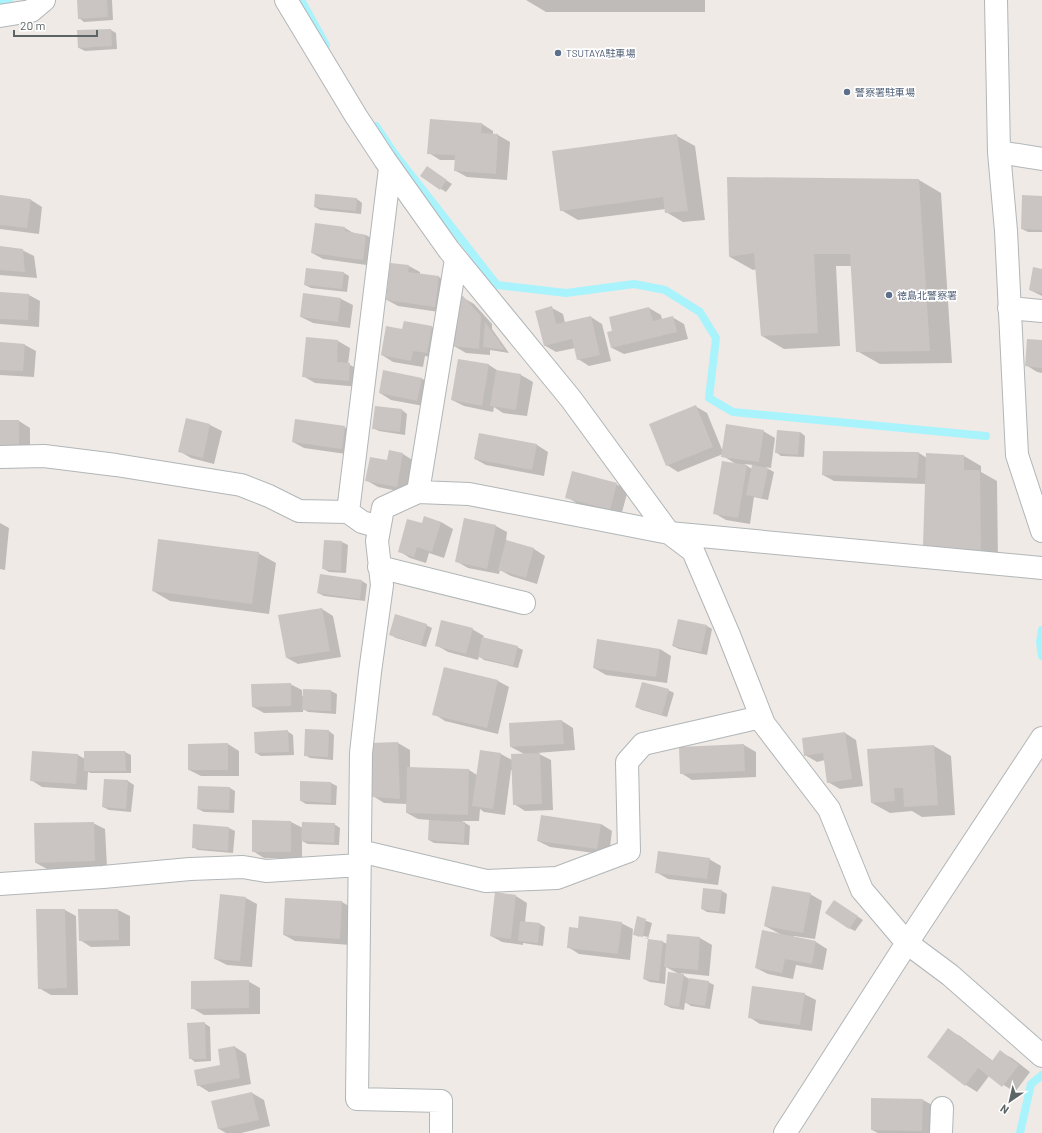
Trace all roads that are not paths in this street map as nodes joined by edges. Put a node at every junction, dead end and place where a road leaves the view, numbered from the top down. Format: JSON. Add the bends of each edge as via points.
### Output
{"nodes":[{"id":1,"x":44,"y":0,"type":"edge"},
{"id":2,"x":286,"y":0,"type":"edge"},
{"id":3,"x":996,"y":0,"type":"edge"},
{"id":4,"x":0,"y":16,"type":"edge"},
{"id":5,"x":999,"y":152,"type":"junction"},
{"id":6,"x":1042,"y":159,"type":"edge"},
{"id":7,"x":390,"y":168,"type":"junction"},
{"id":8,"x":456,"y":259,"type":"junction"},
{"id":9,"x":1010,"y":308,"type":"junction"},
{"id":10,"x":1042,"y":311,"type":"edge"},
{"id":11,"x":0,"y":457,"type":"edge"},
{"id":12,"x":418,"y":492,"type":"junction"},
{"id":13,"x":348,"y":512,"type":"junction"},
{"id":14,"x":379,"y":527,"type":"junction"},
{"id":15,"x":1042,"y":531,"type":"edge"},
{"id":16,"x":669,"y":533,"type":"junction"},
{"id":17,"x":379,"y":567,"type":"junction"},
{"id":18,"x":1042,"y":568,"type":"edge"},
{"id":19,"x":524,"y":603,"type":"dead end"},
{"id":20,"x":761,"y":717,"type":"junction"},
{"id":21,"x":1042,"y":738,"type":"edge"},
{"id":22,"x":360,"y":858,"type":"junction"},
{"id":23,"x":0,"y":884,"type":"edge"},
{"id":24,"x":907,"y":942,"type":"junction"},
{"id":25,"x":1042,"y":1056,"type":"edge"},
{"id":26,"x":942,"y":1108,"type":"dead end"},
{"id":27,"x":441,"y":1133,"type":"edge"},
{"id":28,"x":785,"y":1133,"type":"edge"},
{"id":29,"x":941,"y":1133,"type":"edge"}],
"edges":[{"from":1,"to":4,"type":"street","via":[[31,11]]},
{"from":2,"to":7,"type":"street"},
{"from":3,"to":5,"type":"street"},
{"from":5,"to":6,"type":"street"},
{"from":5,"to":9,"type":"street"},
{"from":7,"to":8,"type":"street"},
{"from":7,"to":13,"type":"street"},
{"from":8,"to":12,"type":"street"},
{"from":8,"to":16,"type":"street","via":[[571,399]]},
{"from":9,"to":10,"type":"street"},
{"from":9,"to":15,"type":"street","via":[[1016,454]]},
{"from":11,"to":13,"type":"street","via":[[44,456],[116,465],[241,485],[299,511]]},
{"from":12,"to":14,"type":"street","via":[[383,508]]},
{"from":12,"to":16,"type":"street","via":[[469,494]]},
{"from":13,"to":14,"type":"street","via":[[362,522]]},
{"from":14,"to":17,"type":"street"},
{"from":16,"to":18,"type":"street"},
{"from":16,"to":20,"type":"street","via":[[693,551]]},
{"from":17,"to":19,"type":"street"},
{"from":17,"to":22,"type":"street","via":[[382,585],[361,753]]},
{"from":20,"to":22,"type":"street","via":[[643,744],[627,762],[629,851],[556,878],[486,881]]},
{"from":20,"to":24,"type":"street","via":[[829,810],[862,890]]},
{"from":21,"to":24,"type":"street"},
{"from":22,"to":23,"type":"street","via":[[266,871],[243,868],[190,870]]},
{"from":22,"to":27,"type":"street","via":[[357,1099],[441,1102]]},
{"from":24,"to":25,"type":"street","via":[[950,975]]},
{"from":24,"to":28,"type":"street"},
{"from":26,"to":29,"type":"street"}]}
